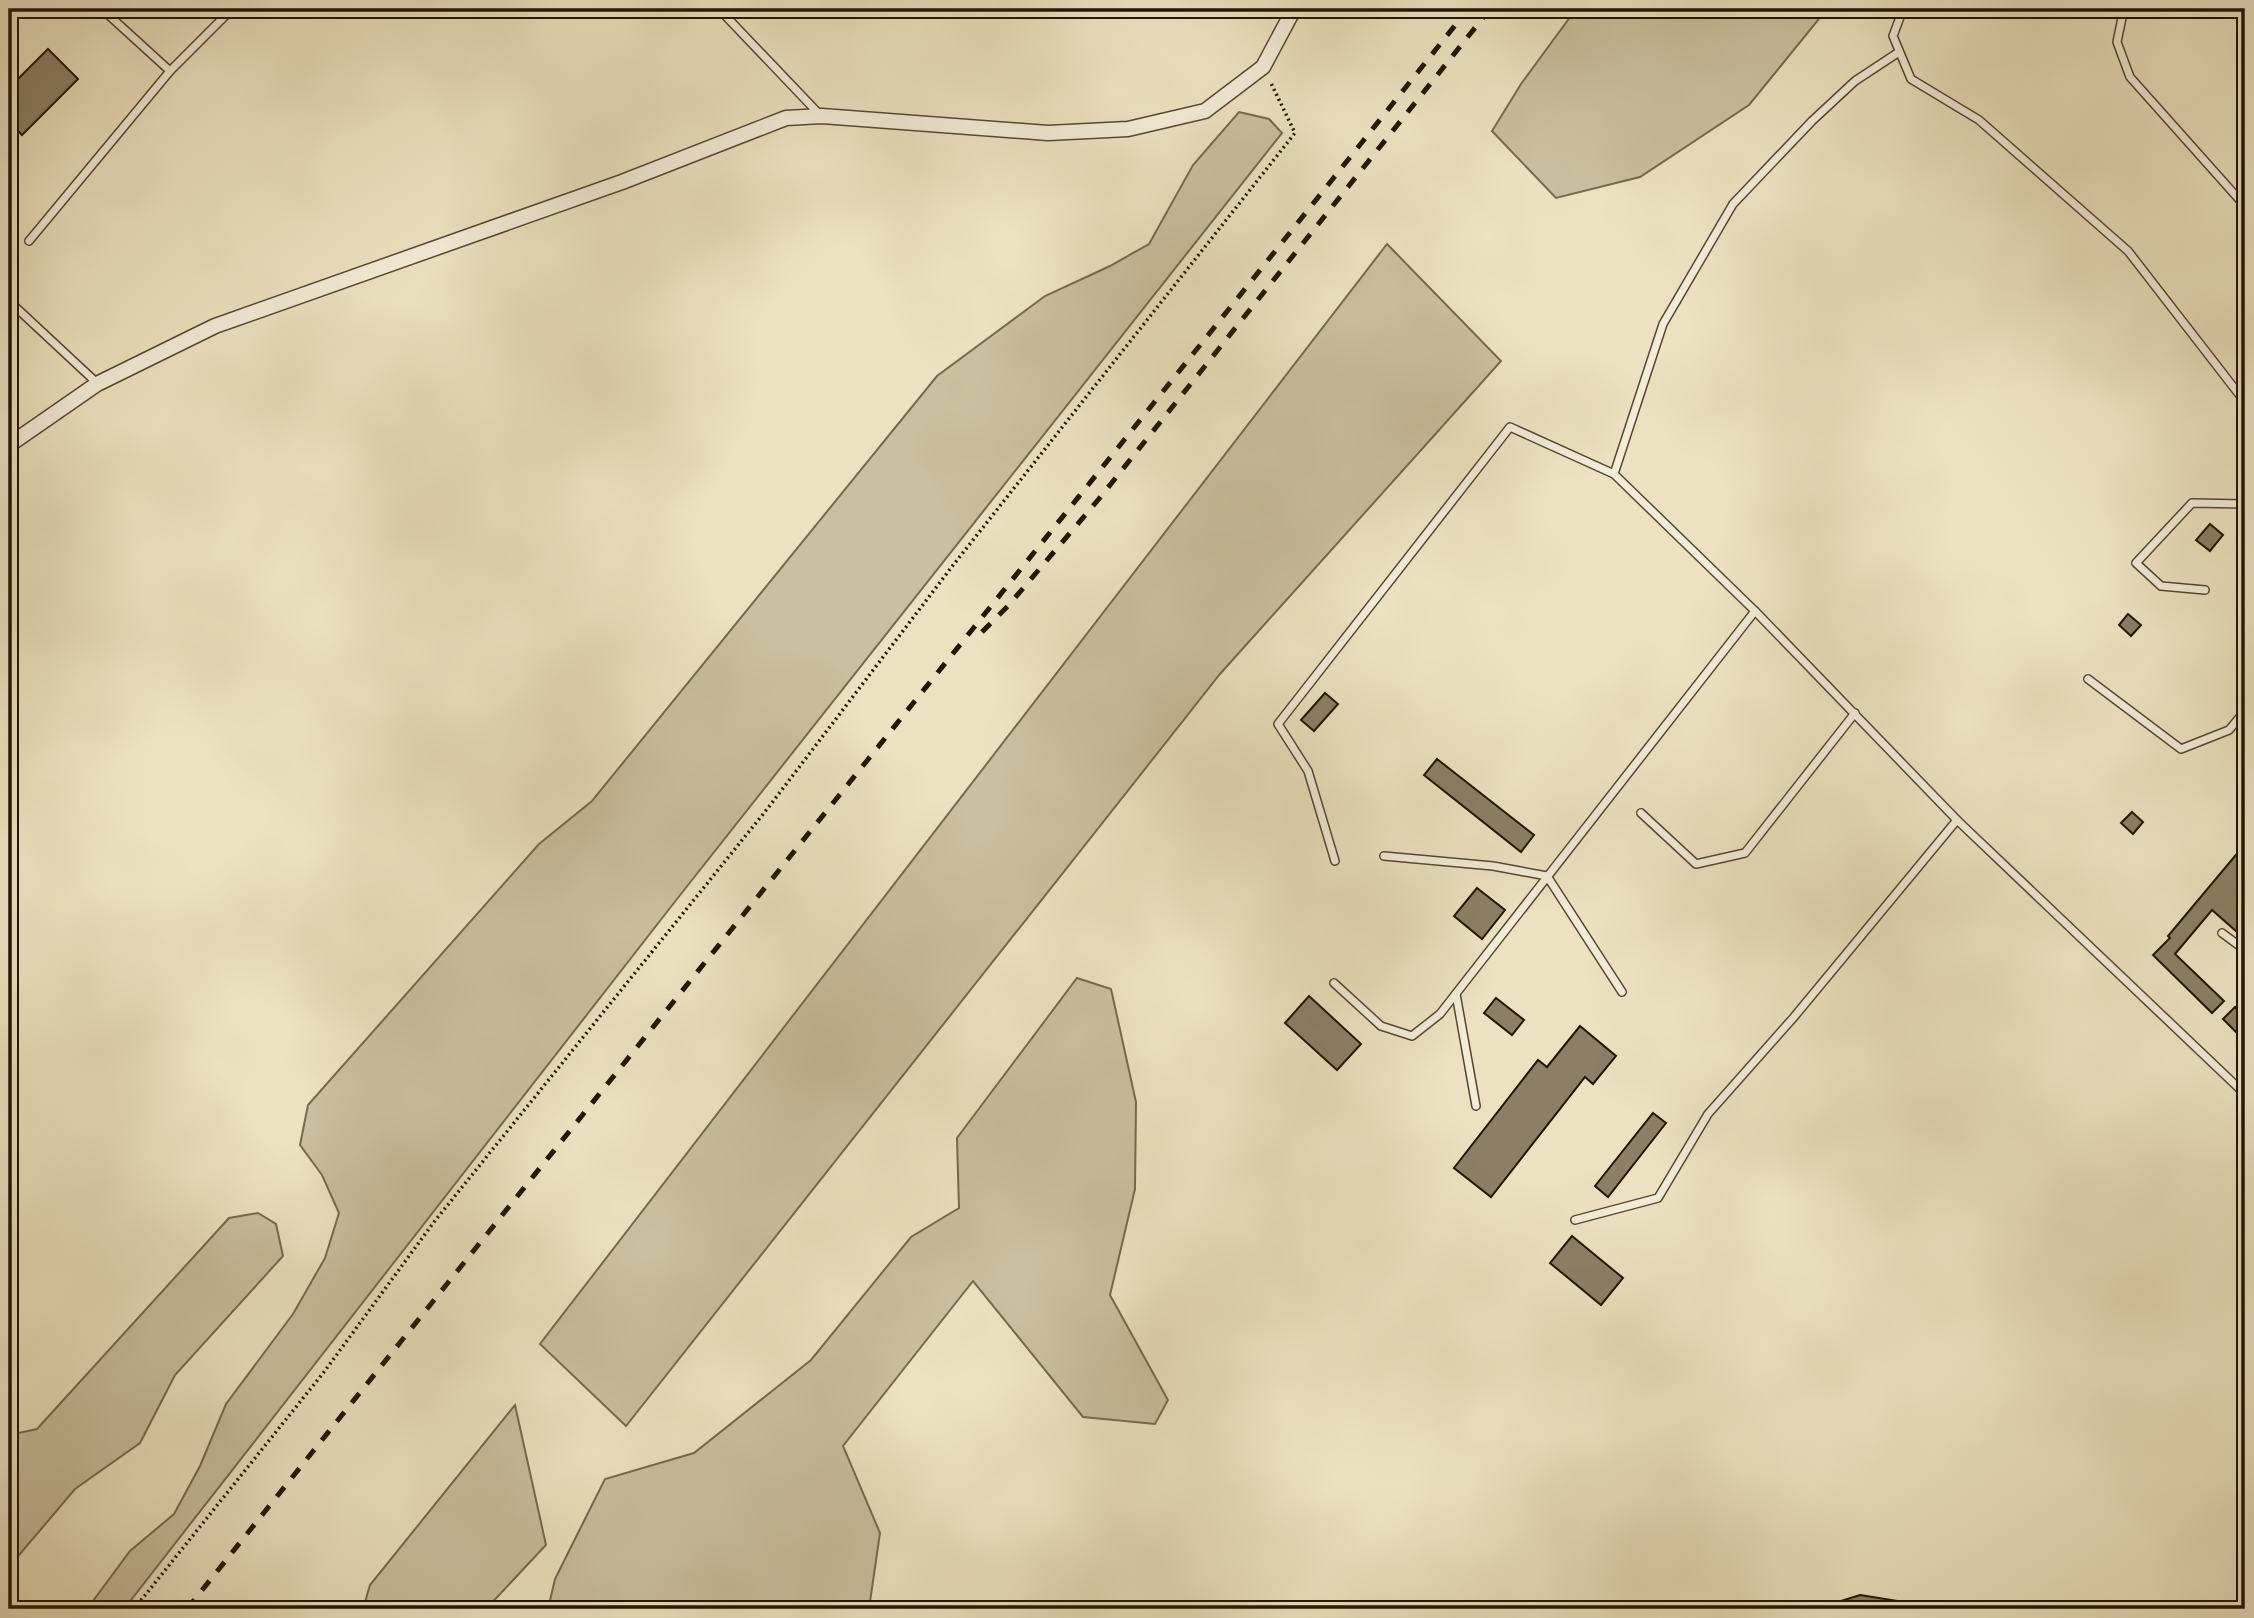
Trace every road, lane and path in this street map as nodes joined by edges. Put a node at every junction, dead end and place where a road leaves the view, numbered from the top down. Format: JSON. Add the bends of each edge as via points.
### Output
{"nodes":[{"id":1,"x":102,"y":9,"type":"edge"},
{"id":2,"x":232,"y":9,"type":"edge"},
{"id":3,"x":719,"y":9,"type":"edge"},
{"id":4,"x":1294,"y":9,"type":"edge"},
{"id":5,"x":1903,"y":9,"type":"edge"},
{"id":6,"x":2135,"y":9,"type":"edge"},
{"id":7,"x":1899,"y":52,"type":"junction"},
{"id":8,"x":1263,"y":67,"type":"junction"},
{"id":9,"x":170,"y":71,"type":"junction"},
{"id":10,"x":822,"y":116,"type":"junction"},
{"id":11,"x":2245,"y":206,"type":"edge"},
{"id":12,"x":29,"y":241,"type":"dead end"},
{"id":13,"x":9,"y":301,"type":"edge"},
{"id":14,"x":97,"y":384,"type":"junction"},
{"id":15,"x":2245,"y":402,"type":"edge"},
{"id":16,"x":9,"y":445,"type":"edge"},
{"id":17,"x":1614,"y":474,"type":"junction"},
{"id":18,"x":2245,"y":504,"type":"edge"},
{"id":19,"x":2205,"y":590,"type":"dead end"},
{"id":20,"x":1755,"y":611,"type":"junction"},
{"id":21,"x":2088,"y":679,"type":"dead end"},
{"id":22,"x":2245,"y":710,"type":"edge"},
{"id":23,"x":1855,"y":713,"type":"junction"},
{"id":24,"x":1641,"y":813,"type":"dead end"},
{"id":25,"x":1957,"y":820,"type":"junction"},
{"id":26,"x":1384,"y":856,"type":"dead end"},
{"id":27,"x":1335,"y":861,"type":"dead end"},
{"id":28,"x":1547,"y":876,"type":"junction"},
{"id":29,"x":2222,"y":933,"type":"dead end"},
{"id":30,"x":2245,"y":950,"type":"edge"},
{"id":31,"x":1334,"y":983,"type":"dead end"},
{"id":32,"x":1622,"y":992,"type":"dead end"},
{"id":33,"x":1456,"y":994,"type":"junction"},
{"id":34,"x":2245,"y":1094,"type":"edge"},
{"id":35,"x":1476,"y":1107,"type":"dead end"},
{"id":36,"x":1575,"y":1220,"type":"dead end"},
{"id":37,"x":134,"y":1609,"type":"edge"}],
"edges":[{"from":1,"to":9,"type":"lane"},
{"from":2,"to":9,"type":"lane"},
{"from":3,"to":10,"type":"lane"},
{"from":4,"to":8,"type":"street"},
{"from":5,"to":7,"type":"lane","via":[[1893,36]]},
{"from":6,"to":11,"type":"lane","via":[[2123,13],[2117,42],[2130,77]]},
{"from":7,"to":15,"type":"lane","via":[[1911,79],[1979,120],[2128,251]]},
{"from":7,"to":17,"type":"lane","via":[[1855,81],[1733,204],[1663,324]]},
{"from":8,"to":10,"type":"street","via":[[1205,111],[1128,129],[1048,133]]},
{"from":8,"to":37,"type":"path","via":[[1296,133],[954,564],[768,808],[434,1222],[324,1372]]},
{"from":9,"to":12,"type":"lane"},
{"from":10,"to":14,"type":"street","via":[[786,118],[622,182],[215,326]]},
{"from":13,"to":14,"type":"lane"},
{"from":14,"to":16,"type":"street"},
{"from":17,"to":20,"type":"lane"},
{"from":17,"to":27,"type":"lane","via":[[1510,427],[1278,724],[1308,771]]},
{"from":18,"to":19,"type":"lane","via":[[2192,502],[2136,563],[2161,586]]},
{"from":20,"to":23,"type":"lane"},
{"from":20,"to":28,"type":"lane"},
{"from":21,"to":22,"type":"lane","via":[[2181,749],[2229,730]]},
{"from":23,"to":24,"type":"lane","via":[[1745,853],[1696,864]]},
{"from":23,"to":25,"type":"lane"},
{"from":25,"to":34,"type":"lane"},
{"from":25,"to":36,"type":"lane","via":[[1708,1114],[1658,1198]]},
{"from":26,"to":28,"type":"lane"},
{"from":28,"to":32,"type":"lane"},
{"from":28,"to":33,"type":"lane"},
{"from":29,"to":30,"type":"lane"},
{"from":31,"to":33,"type":"lane","via":[[1381,1026],[1412,1036]]},
{"from":33,"to":35,"type":"lane"}]}
